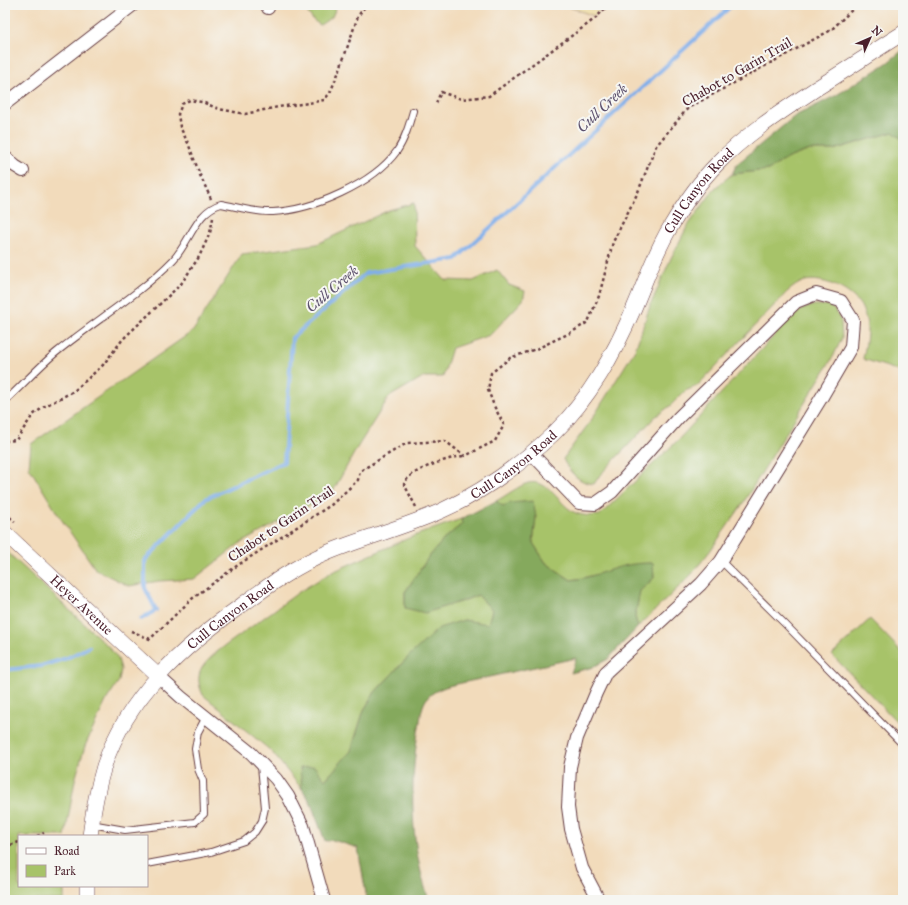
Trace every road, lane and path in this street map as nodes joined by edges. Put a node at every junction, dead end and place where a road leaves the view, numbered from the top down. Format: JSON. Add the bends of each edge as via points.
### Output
{"nodes":[{"id":1,"x":133,"y":5,"type":"edge"},
{"id":2,"x":366,"y":5,"type":"edge"},
{"id":3,"x":608,"y":5,"type":"edge"},
{"id":4,"x":856,"y":5,"type":"edge"},
{"id":5,"x":903,"y":33,"type":"edge"},
{"id":6,"x":436,"y":103,"type":"dead end"},
{"id":7,"x":5,"y":104,"type":"edge"},
{"id":8,"x":414,"y":111,"type":"dead end"},
{"id":9,"x":5,"y":157,"type":"edge"},
{"id":10,"x":23,"y":170,"type":"dead end"},
{"id":11,"x":216,"y":206,"type":"junction"},
{"id":12,"x":5,"y":401,"type":"edge"},
{"id":13,"x":5,"y":441,"type":"edge"},
{"id":14,"x":532,"y":454,"type":"junction"},
{"id":15,"x":465,"y":456,"type":"junction"},
{"id":16,"x":5,"y":513,"type":"edge"},
{"id":17,"x":421,"y":518,"type":"junction"},
{"id":18,"x":11,"y":528,"type":"edge"},
{"id":19,"x":721,"y":561,"type":"junction"},
{"id":20,"x":126,"y":626,"type":"dead end"},
{"id":21,"x":158,"y":676,"type":"junction"},
{"id":22,"x":206,"y":717,"type":"junction"},
{"id":23,"x":903,"y":746,"type":"edge"},
{"id":24,"x":261,"y":762,"type":"junction"},
{"id":25,"x":90,"y":830,"type":"edge"},
{"id":26,"x":44,"y":833,"type":"dead end"},
{"id":27,"x":39,"y":835,"type":"edge"},
{"id":28,"x":18,"y":842,"type":"edge"},
{"id":29,"x":5,"y":847,"type":"edge"},
{"id":30,"x":148,"y":864,"type":"edge"},
{"id":31,"x":87,"y":887,"type":"edge"},
{"id":32,"x":87,"y":900,"type":"edge"},
{"id":33,"x":324,"y":900,"type":"edge"},
{"id":34,"x":599,"y":900,"type":"edge"}],
"edges":[{"from":1,"to":7,"type":"street"},
{"from":2,"to":11,"type":"path","via":[[358,16],[340,69],[330,93],[324,100],[278,106],[245,114],[190,100],[182,104],[178,114],[180,127]]},
{"from":3,"to":6,"type":"path","via":[[596,18],[489,96],[461,99],[441,92]]},
{"from":4,"to":15,"type":"path","name":"Chabot to Garin Trail","via":[[831,30],[688,108],[656,146],[638,192],[613,242],[599,296],[588,322],[551,342],[510,358],[492,373],[488,390],[504,425],[495,441]]},
{"from":5,"to":14,"type":"street","name":"Cull Canyon Road","via":[[772,119],[716,165],[696,188],[670,227],[655,255],[618,343],[594,385],[578,407]]},
{"from":8,"to":11,"type":"lane","via":[[404,139],[384,165],[365,179],[330,198],[291,211],[271,212],[221,204]]},
{"from":9,"to":10,"type":"street"},
{"from":11,"to":12,"type":"lane","via":[[204,214],[175,259],[58,351]]},
{"from":11,"to":13,"type":"path","via":[[210,233],[199,257],[181,284],[123,339],[103,365],[74,391],[33,415],[16,440]]},
{"from":14,"to":17,"type":"street","name":"Cull Canyon Road","via":[[471,496]]},
{"from":14,"to":19,"type":"street","via":[[579,503],[595,504],[612,492],[679,417],[796,302],[816,294],[841,301],[853,320],[851,347]]},
{"from":15,"to":17,"type":"path","via":[[452,457],[426,468],[409,477],[404,484]]},
{"from":15,"to":20,"type":"path","name":"Chabot to Garin Trail","via":[[445,441],[407,443],[360,471],[358,480],[331,505],[238,565],[193,598],[150,639],[132,632]]},
{"from":16,"to":18,"type":"path"},
{"from":17,"to":21,"type":"street","name":"Cull Canyon Road","via":[[327,553],[296,568],[224,618]]},
{"from":18,"to":21,"type":"street","name":"Heyer Avenue"},
{"from":19,"to":23,"type":"lane"},
{"from":19,"to":34,"type":"street","via":[[701,584],[606,672],[578,738],[570,767],[568,807],[582,868]]},
{"from":21,"to":22,"type":"street"},
{"from":21,"to":25,"type":"street","name":"Cull Canyon Road","via":[[144,691],[113,742],[104,765]]},
{"from":22,"to":24,"type":"street"},
{"from":22,"to":25,"type":"lane","via":[[198,732],[195,749],[203,782],[204,814],[195,822],[124,830]]},
{"from":24,"to":30,"type":"lane","via":[[265,808],[262,821],[255,832],[244,841],[211,852]]},
{"from":24,"to":33,"type":"street","via":[[288,796],[303,826]]},
{"from":26,"to":27,"type":"path"},
{"from":28,"to":29,"type":"path"},
{"from":31,"to":32,"type":"street"}]}
